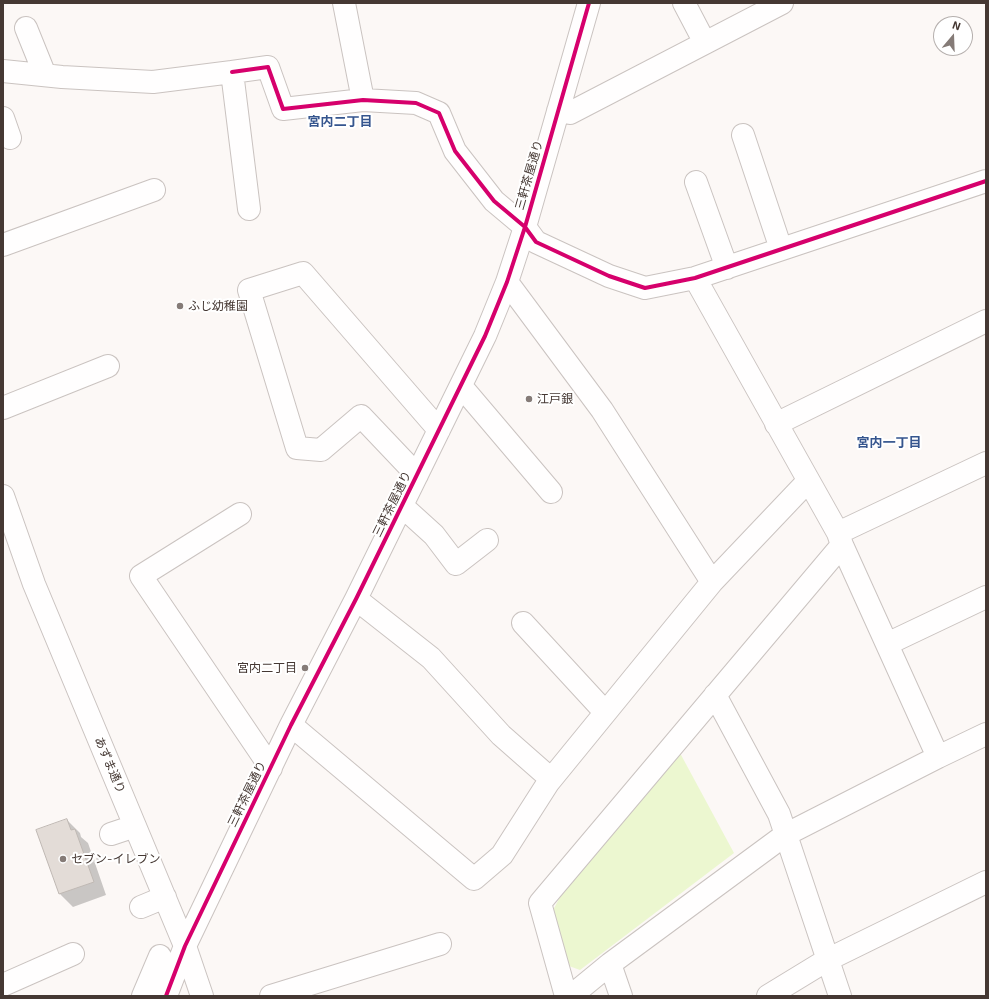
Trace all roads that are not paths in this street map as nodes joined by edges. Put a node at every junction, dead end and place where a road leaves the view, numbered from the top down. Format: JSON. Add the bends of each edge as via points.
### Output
{"nodes":[{"id":1,"x":344,"y":3,"type":"edge"},
{"id":2,"x":589,"y":3,"type":"edge"},
{"id":3,"x":684,"y":3,"type":"edge"},
{"id":4,"x":782,"y":3,"type":"edge"},
{"id":5,"x":26,"y":28,"type":"dead end"},
{"id":6,"x":705,"y":43,"type":"junction"},
{"id":7,"x":3,"y":71,"type":"edge"},
{"id":8,"x":232,"y":72,"type":"junction"},
{"id":9,"x":45,"y":75,"type":"junction"},
{"id":10,"x":363,"y":100,"type":"junction"},
{"id":11,"x":558,"y":111,"type":"junction"},
{"id":12,"x":743,"y":136,"type":"dead end"},
{"id":13,"x":986,"y":181,"type":"edge"},
{"id":14,"x":696,"y":182,"type":"dead end"},
{"id":15,"x":154,"y":190,"type":"dead end"},
{"id":16,"x":249,"y":209,"type":"dead end"},
{"id":17,"x":525,"y":227,"type":"junction"},
{"id":18,"x":3,"y":245,"type":"edge"},
{"id":19,"x":781,"y":249,"type":"junction"},
{"id":20,"x":727,"y":268,"type":"junction"},
{"id":21,"x":695,"y":278,"type":"junction"},
{"id":22,"x":507,"y":282,"type":"junction"},
{"id":23,"x":986,"y":321,"type":"edge"},
{"id":24,"x":108,"y":366,"type":"dead end"},
{"id":25,"x":461,"y":386,"type":"junction"},
{"id":26,"x":3,"y":408,"type":"edge"},
{"id":27,"x":776,"y":424,"type":"junction"},
{"id":28,"x":439,"y":430,"type":"junction"},
{"id":29,"x":986,"y":463,"type":"edge"},
{"id":30,"x":417,"y":475,"type":"junction"},
{"id":31,"x":808,"y":481,"type":"junction"},
{"id":32,"x":551,"y":492,"type":"dead end"},
{"id":33,"x":3,"y":496,"type":"edge"},
{"id":34,"x":402,"y":506,"type":"junction"},
{"id":35,"x":240,"y":514,"type":"dead end"},
{"id":36,"x":840,"y":539,"type":"junction"},
{"id":37,"x":487,"y":540,"type":"dead end"},
{"id":38,"x":712,"y":582,"type":"junction"},
{"id":39,"x":986,"y":597,"type":"edge"},
{"id":40,"x":356,"y":599,"type":"junction"},
{"id":41,"x":523,"y":623,"type":"dead end"},
{"id":42,"x":887,"y":644,"type":"junction"},
{"id":43,"x":715,"y":694,"type":"junction"},
{"id":44,"x":605,"y":712,"type":"junction"},
{"id":45,"x":291,"y":725,"type":"junction"},
{"id":46,"x":986,"y":734,"type":"edge"},
{"id":47,"x":938,"y":757,"type":"junction"},
{"id":48,"x":270,"y":768,"type":"junction"},
{"id":49,"x":551,"y":779,"type":"junction"},
{"id":50,"x":135,"y":826,"type":"junction"},
{"id":51,"x":111,"y":834,"type":"dead end"},
{"id":52,"x":786,"y":835,"type":"junction"},
{"id":53,"x":986,"y":882,"type":"edge"},
{"id":54,"x":165,"y":897,"type":"junction"},
{"id":55,"x":140,"y":907,"type":"dead end"},
{"id":56,"x":440,"y":944,"type":"dead end"},
{"id":57,"x":185,"y":946,"type":"junction"},
{"id":58,"x":73,"y":954,"type":"dead end"},
{"id":59,"x":160,"y":956,"type":"dead end"},
{"id":60,"x":827,"y":960,"type":"junction"},
{"id":61,"x":610,"y":964,"type":"junction"},
{"id":62,"x":3,"y":985,"type":"edge"},
{"id":63,"x":143,"y":996,"type":"edge"},
{"id":64,"x":166,"y":996,"type":"edge"},
{"id":65,"x":202,"y":996,"type":"edge"},
{"id":66,"x":271,"y":996,"type":"edge"},
{"id":67,"x":566,"y":996,"type":"edge"},
{"id":68,"x":571,"y":996,"type":"edge"},
{"id":69,"x":621,"y":996,"type":"edge"},
{"id":70,"x":768,"y":996,"type":"edge"},
{"id":71,"x":840,"y":996,"type":"edge"}],
"edges":[{"from":1,"to":10,"type":"street"},
{"from":2,"to":11,"type":"street","name":"三軒茶屋通り"},
{"from":3,"to":6,"type":"street"},
{"from":4,"to":6,"type":"street"},
{"from":5,"to":9,"type":"street"},
{"from":6,"to":11,"type":"street","via":[[570,113]]},
{"from":7,"to":9,"type":"street"},
{"from":8,"to":9,"type":"street","via":[[153,82]]},
{"from":8,"to":10,"type":"street","via":[[268,66],[283,109]]},
{"from":8,"to":16,"type":"street"},
{"from":10,"to":17,"type":"street","via":[[416,103],[439,113],[455,151],[494,201]]},
{"from":11,"to":17,"type":"street","name":"三軒茶屋通り"},
{"from":12,"to":19,"type":"street"},
{"from":13,"to":19,"type":"street"},
{"from":14,"to":20,"type":"street"},
{"from":15,"to":18,"type":"street"},
{"from":17,"to":21,"type":"street","via":[[536,242],[609,276],[645,288]]},
{"from":17,"to":22,"type":"street","name":"三軒茶屋通り"},
{"from":19,"to":20,"type":"street"},
{"from":20,"to":21,"type":"street"},
{"from":21,"to":27,"type":"street"},
{"from":22,"to":25,"type":"street","name":"三軒茶屋通り"},
{"from":22,"to":38,"type":"street","via":[[602,410]]},
{"from":23,"to":27,"type":"street"},
{"from":24,"to":26,"type":"street"},
{"from":25,"to":28,"type":"street","name":"三軒茶屋通り"},
{"from":25,"to":32,"type":"street"},
{"from":27,"to":31,"type":"street"},
{"from":28,"to":30,"type":"street","name":"三軒茶屋通り"},
{"from":28,"to":30,"type":"street","via":[[304,273],[249,290],[297,448],[322,450],[361,416]]},
{"from":29,"to":36,"type":"street"},
{"from":30,"to":34,"type":"street","name":"三軒茶屋通り"},
{"from":31,"to":36,"type":"street"},
{"from":31,"to":38,"type":"street"},
{"from":33,"to":50,"type":"street","name":"あずま通り","via":[[34,584]]},
{"from":34,"to":37,"type":"street","via":[[434,535],[456,564]]},
{"from":34,"to":40,"type":"street","name":"三軒茶屋通り"},
{"from":35,"to":48,"type":"street","via":[[140,576]]},
{"from":36,"to":42,"type":"street"},
{"from":36,"to":43,"type":"street"},
{"from":38,"to":44,"type":"street"},
{"from":39,"to":42,"type":"street"},
{"from":40,"to":45,"type":"street","name":"三軒茶屋通り"},
{"from":40,"to":49,"type":"street","via":[[431,658],[501,735]]},
{"from":41,"to":44,"type":"street"},
{"from":42,"to":47,"type":"street"},
{"from":43,"to":52,"type":"street","via":[[779,814]]},
{"from":43,"to":67,"type":"street","via":[[540,903]]},
{"from":44,"to":49,"type":"street"},
{"from":45,"to":48,"type":"street","name":"三軒茶屋通り"},
{"from":45,"to":49,"type":"street","via":[[474,879],[502,855]]},
{"from":46,"to":47,"type":"street"},
{"from":47,"to":52,"type":"street"},
{"from":48,"to":57,"type":"street","name":"三軒茶屋通り"},
{"from":50,"to":51,"type":"street"},
{"from":50,"to":54,"type":"street","name":"あずま通り"},
{"from":52,"to":60,"type":"street"},
{"from":52,"to":61,"type":"street"},
{"from":53,"to":60,"type":"street"},
{"from":54,"to":55,"type":"street"},
{"from":54,"to":57,"type":"street","name":"あずま通り"},
{"from":56,"to":66,"type":"street"},
{"from":57,"to":64,"type":"street","name":"三軒茶屋通り"},
{"from":57,"to":65,"type":"street","name":"あずま通り"},
{"from":58,"to":62,"type":"street"},
{"from":59,"to":63,"type":"street"},
{"from":60,"to":70,"type":"street"},
{"from":60,"to":71,"type":"street"},
{"from":61,"to":68,"type":"street"},
{"from":61,"to":69,"type":"street"}]}
